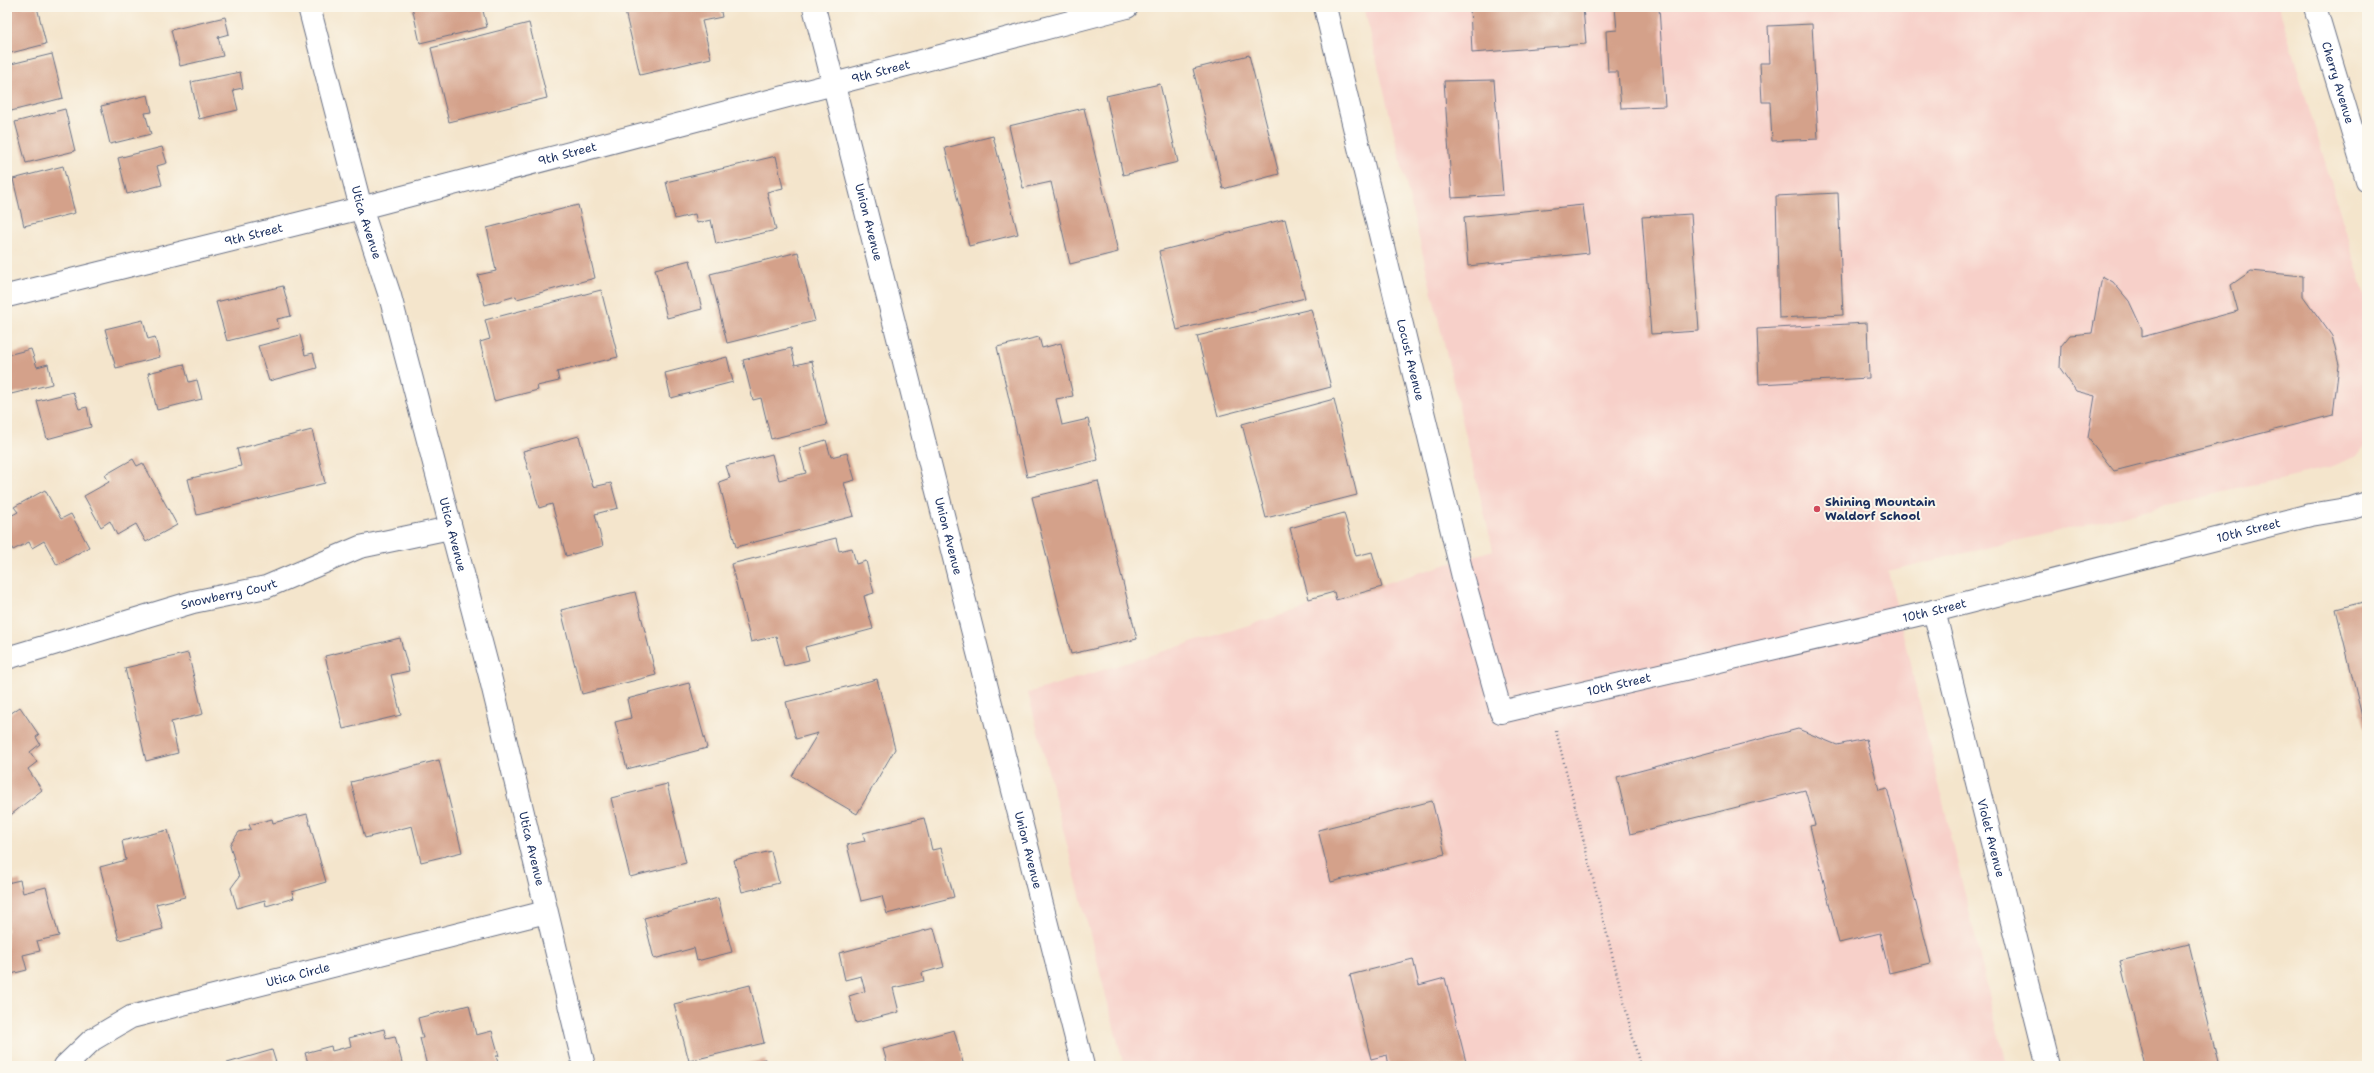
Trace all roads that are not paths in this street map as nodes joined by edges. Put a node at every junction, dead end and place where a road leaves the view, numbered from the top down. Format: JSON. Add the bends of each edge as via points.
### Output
{"nodes":[{"id":1,"x":309,"y":7,"type":"edge"},
{"id":2,"x":814,"y":7,"type":"edge"},
{"id":3,"x":1127,"y":7,"type":"edge"},
{"id":4,"x":1325,"y":7,"type":"edge"},
{"id":5,"x":2315,"y":7,"type":"edge"},
{"id":6,"x":833,"y":83,"type":"junction"},
{"id":7,"x":2359,"y":127,"type":"edge"},
{"id":8,"x":2367,"y":180,"type":"edge"},
{"id":9,"x":361,"y":208,"type":"junction"},
{"id":10,"x":7,"y":296,"type":"edge"},
{"id":11,"x":2367,"y":503,"type":"edge"},
{"id":12,"x":450,"y":528,"type":"junction"},
{"id":13,"x":1934,"y":611,"type":"junction"},
{"id":14,"x":7,"y":658,"type":"edge"},
{"id":15,"x":1501,"y":712,"type":"joint"},
{"id":16,"x":546,"y":912,"type":"junction"},
{"id":17,"x":65,"y":1066,"type":"edge"},
{"id":18,"x":584,"y":1066,"type":"edge"},
{"id":19,"x":1083,"y":1066,"type":"edge"},
{"id":20,"x":2048,"y":1066,"type":"edge"}],
"edges":[{"from":1,"to":9,"type":"street","name":"Utica Avenue"},
{"from":2,"to":6,"type":"street","name":"Union Avenue"},
{"from":3,"to":6,"type":"street","name":"9th Street"},
{"from":4,"to":15,"type":"street","name":"Locust Avenue","via":[[1463,576]]},
{"from":5,"to":7,"type":"street","name":"Cherry Avenue"},
{"from":6,"to":9,"type":"street","name":"9th Street"},
{"from":6,"to":19,"type":"street","name":"Union Avenue"},
{"from":7,"to":8,"type":"street","name":"Cherry Avenue"},
{"from":9,"to":10,"type":"street","name":"9th Street"},
{"from":9,"to":12,"type":"street","name":"Utica Avenue","via":[[390,296]]},
{"from":11,"to":13,"type":"street","name":"10th Street","via":[[2310,515]]},
{"from":12,"to":14,"type":"street","name":"Snowberry Court","via":[[360,547],[266,587],[193,602]]},
{"from":12,"to":16,"type":"street","name":"Utica Avenue","via":[[490,676]]},
{"from":13,"to":15,"type":"street","name":"10th Street"},
{"from":13,"to":20,"type":"street","name":"Violet Avenue"},
{"from":16,"to":17,"type":"street","name":"Utica Circle","via":[[131,1017],[92,1040]]},
{"from":16,"to":18,"type":"street","name":"Utica Avenue"}]}
